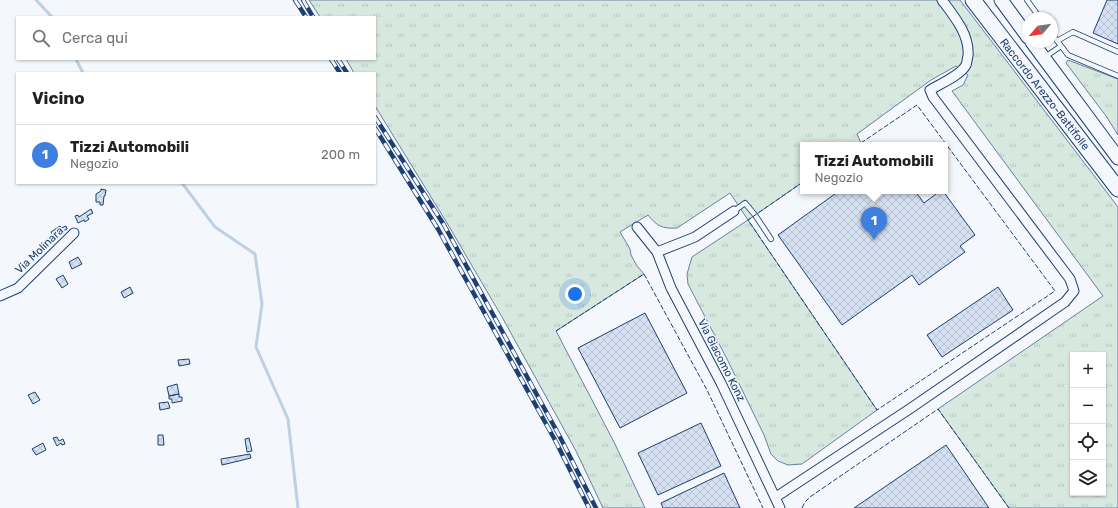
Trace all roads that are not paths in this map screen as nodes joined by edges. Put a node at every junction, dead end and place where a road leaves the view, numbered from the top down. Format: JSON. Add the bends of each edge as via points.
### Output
{"nodes":[{"id":1,"x":942,"y":0,"type":"edge"},
{"id":2,"x":973,"y":0,"type":"edge"},
{"id":3,"x":1001,"y":0,"type":"edge"},
{"id":4,"x":1027,"y":0,"type":"edge"},
{"id":5,"x":1036,"y":12,"type":"edge"},
{"id":6,"x":1022,"y":28,"type":"edge"},
{"id":7,"x":1059,"y":44,"type":"junction"},
{"id":8,"x":1037,"y":48,"type":"edge"},
{"id":9,"x":1118,"y":52,"type":"edge"},
{"id":10,"x":1044,"y":58,"type":"junction"},
{"id":11,"x":1118,"y":76,"type":"edge"},
{"id":12,"x":1118,"y":158,"type":"edge"},
{"id":13,"x":1118,"y":189,"type":"edge"},
{"id":14,"x":734,"y":211,"type":"joint"},
{"id":15,"x":637,"y":227,"type":"dead end"},
{"id":16,"x":74,"y":233,"type":"dead end"},
{"id":17,"x":771,"y":239,"type":"dead end"},
{"id":18,"x":657,"y":252,"type":"junction"},
{"id":19,"x":0,"y":296,"type":"edge"},
{"id":20,"x":776,"y":497,"type":"junction"},
{"id":21,"x":780,"y":508,"type":"edge"}],
"edges":[{"from":1,"to":20,"type":"street","via":[[966,38],[967,64],[960,72],[930,90],[1070,280],[1074,291],[1065,302]]},
{"from":2,"to":13,"type":"main road","name":"Raccordo Arezzo-Battifolle"},
{"from":3,"to":6,"type":"main road"},
{"from":4,"to":5,"type":"lane"},
{"from":7,"to":9,"type":"lane","via":[[1072,32]]},
{"from":7,"to":10,"type":"lane"},
{"from":7,"to":11,"type":"lane","via":[[1068,55]]},
{"from":8,"to":10,"type":"main road"},
{"from":10,"to":12,"type":"main road"},
{"from":14,"to":17,"type":"lane","via":[[745,203]]},
{"from":14,"to":18,"type":"street","via":[[695,236]]},
{"from":15,"to":18,"type":"street","name":"Via Giacomo Konz"},
{"from":16,"to":19,"type":"street","name":"Via Molinara","via":[[18,288]]},
{"from":18,"to":20,"type":"street","name":"Via Giacomo Konz","via":[[671,288],[721,383]]},
{"from":20,"to":21,"type":"street","name":"Via Giacomo Konz"}]}
